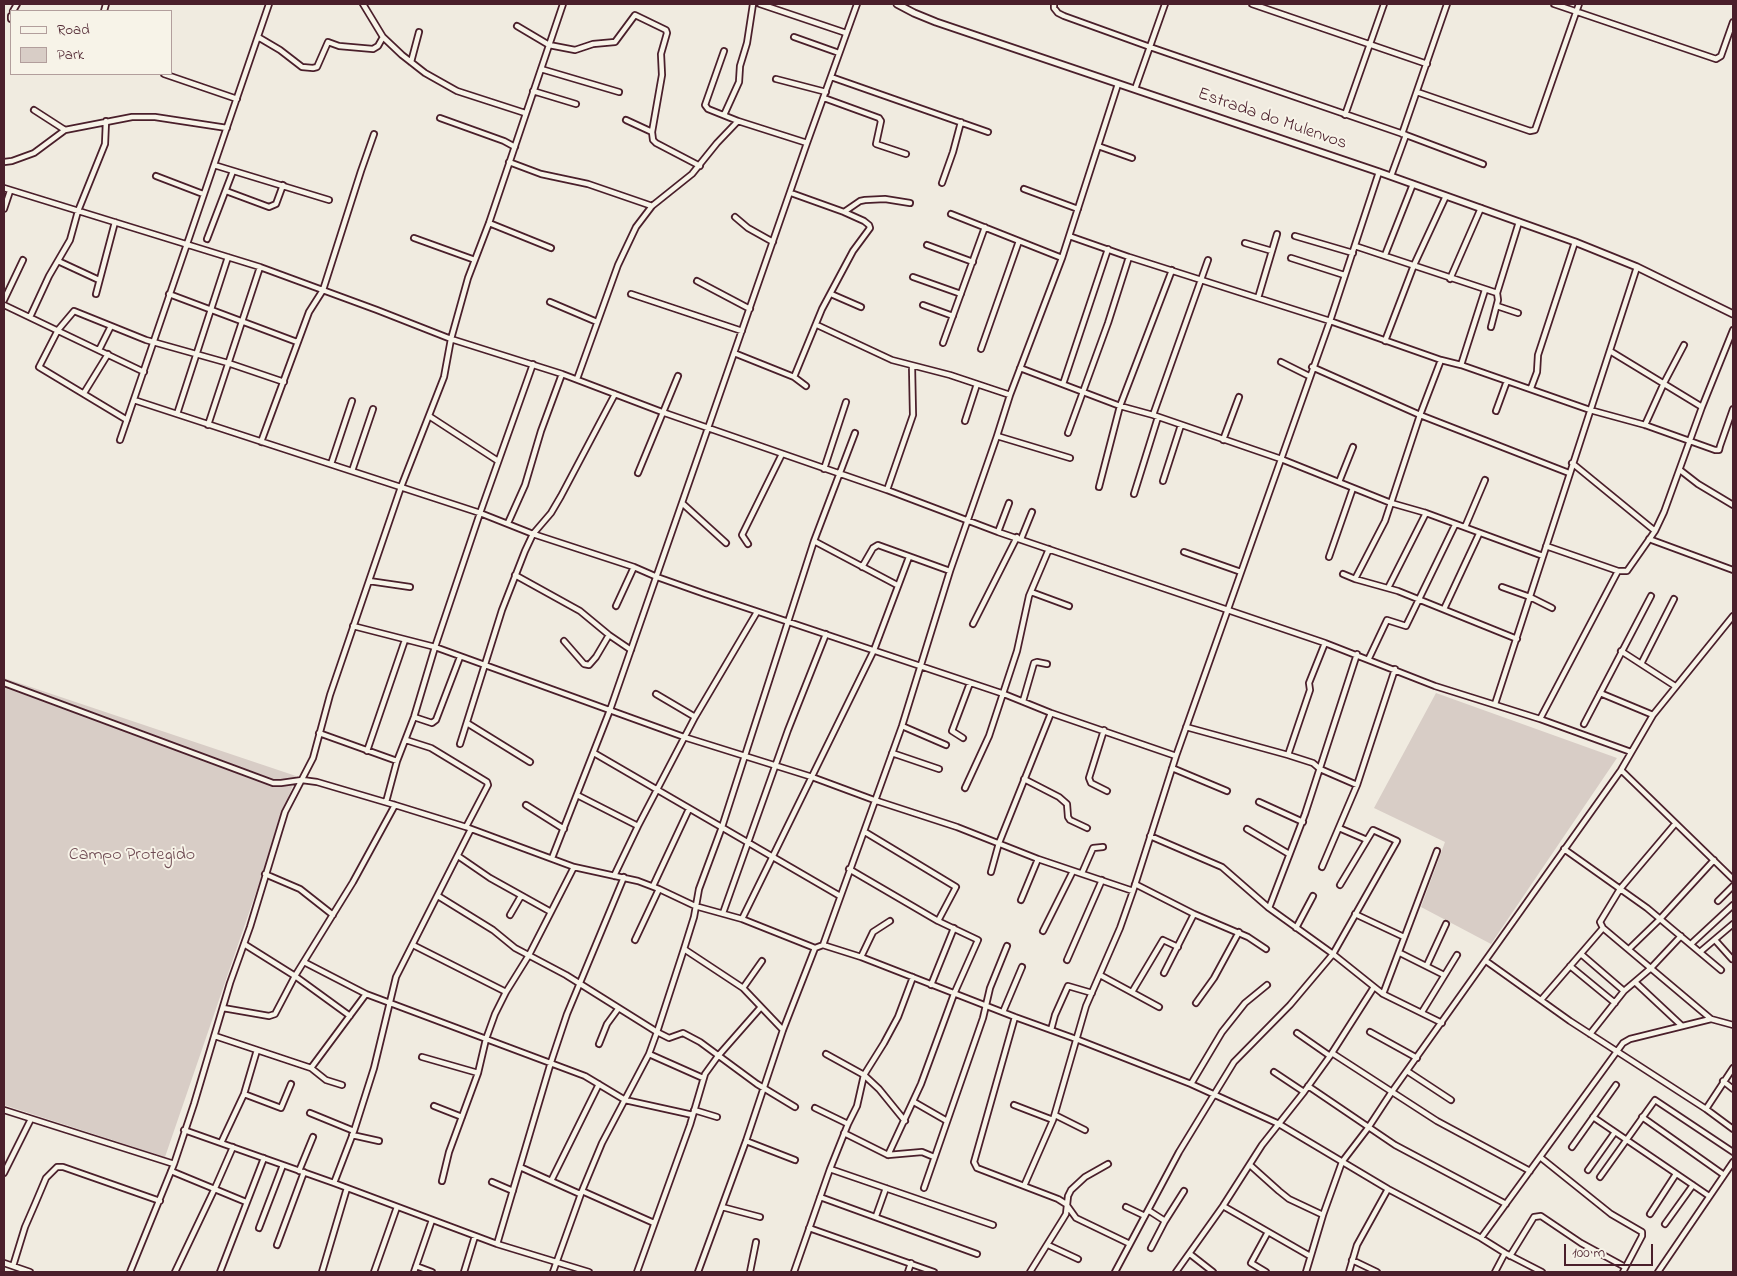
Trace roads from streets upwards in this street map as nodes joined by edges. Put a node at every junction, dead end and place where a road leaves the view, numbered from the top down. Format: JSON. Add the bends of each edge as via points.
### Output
{"nodes":[{"id":1,"x":269,"y":4,"type":"edge"},
{"id":2,"x":363,"y":4,"type":"edge"},
{"id":3,"x":563,"y":4,"type":"edge"},
{"id":4,"x":752,"y":4,"type":"edge"},
{"id":5,"x":760,"y":4,"type":"edge"},
{"id":6,"x":858,"y":4,"type":"edge"},
{"id":7,"x":897,"y":4,"type":"edge"},
{"id":8,"x":1054,"y":4,"type":"edge"},
{"id":9,"x":1165,"y":4,"type":"edge"},
{"id":10,"x":1252,"y":4,"type":"edge"},
{"id":11,"x":1383,"y":4,"type":"edge"},
{"id":12,"x":1447,"y":4,"type":"edge"},
{"id":13,"x":1554,"y":4,"type":"edge"},
{"id":14,"x":1579,"y":4,"type":"edge"},
{"id":15,"x":1267,"y":6,"type":"edge"},
{"id":16,"x":1576,"y":11,"type":"junction"},
{"id":17,"x":1733,"y":22,"type":"edge"},
{"id":18,"x":517,"y":26,"type":"dead end"},
{"id":19,"x":419,"y":32,"type":"dead end"},
{"id":20,"x":846,"y":33,"type":"junction"},
{"id":21,"x":258,"y":37,"type":"junction"},
{"id":22,"x":383,"y":37,"type":"junction"},
{"id":23,"x":794,"y":37,"type":"dead end"},
{"id":24,"x":1370,"y":44,"type":"junction"},
{"id":25,"x":549,"y":45,"type":"junction"},
{"id":26,"x":1150,"y":47,"type":"junction"},
{"id":27,"x":724,"y":51,"type":"dead end"},
{"id":28,"x":839,"y":53,"type":"junction"},
{"id":29,"x":411,"y":62,"type":"junction"},
{"id":30,"x":1427,"y":64,"type":"junction"},
{"id":31,"x":541,"y":69,"type":"junction"},
{"id":32,"x":167,"y":75,"type":"edge"},
{"id":33,"x":831,"y":77,"type":"junction"},
{"id":34,"x":776,"y":79,"type":"dead end"},
{"id":35,"x":1118,"y":84,"type":"junction"},
{"id":36,"x":1135,"y":89,"type":"junction"},
{"id":37,"x":533,"y":90,"type":"junction"},
{"id":38,"x":619,"y":92,"type":"dead end"},
{"id":39,"x":826,"y":92,"type":"junction"},
{"id":40,"x":1417,"y":92,"type":"junction"},
{"id":41,"x":824,"y":98,"type":"junction"},
{"id":42,"x":237,"y":99,"type":"junction"},
{"id":43,"x":576,"y":104,"type":"dead end"},
{"id":44,"x":34,"y":110,"type":"dead end"},
{"id":45,"x":525,"y":113,"type":"junction"},
{"id":46,"x":724,"y":115,"type":"junction"},
{"id":47,"x":1345,"y":115,"type":"junction"},
{"id":48,"x":440,"y":118,"type":"dead end"},
{"id":49,"x":626,"y":120,"type":"dead end"},
{"id":50,"x":106,"y":121,"type":"junction"},
{"id":51,"x":738,"y":121,"type":"junction"},
{"id":52,"x":961,"y":122,"type":"junction"},
{"id":53,"x":227,"y":128,"type":"junction"},
{"id":54,"x":65,"y":130,"type":"junction"},
{"id":55,"x":652,"y":132,"type":"junction"},
{"id":56,"x":988,"y":132,"type":"dead end"},
{"id":57,"x":374,"y":134,"type":"dead end"},
{"id":58,"x":1404,"y":134,"type":"junction"},
{"id":59,"x":807,"y":144,"type":"junction"},
{"id":60,"x":1098,"y":146,"type":"junction"},
{"id":61,"x":515,"y":147,"type":"junction"},
{"id":62,"x":906,"y":154,"type":"dead end"},
{"id":63,"x":1132,"y":158,"type":"dead end"},
{"id":64,"x":4,"y":162,"type":"edge"},
{"id":65,"x":509,"y":162,"type":"junction"},
{"id":66,"x":1483,"y":164,"type":"dead end"},
{"id":67,"x":214,"y":165,"type":"junction"},
{"id":68,"x":700,"y":166,"type":"junction"},
{"id":69,"x":233,"y":170,"type":"junction"},
{"id":70,"x":1379,"y":172,"type":"junction"},
{"id":71,"x":156,"y":176,"type":"dead end"},
{"id":72,"x":1390,"y":176,"type":"junction"},
{"id":73,"x":942,"y":184,"type":"dead end"},
{"id":74,"x":1413,"y":184,"type":"junction"},
{"id":75,"x":283,"y":185,"type":"junction"},
{"id":76,"x":4,"y":188,"type":"edge"},
{"id":77,"x":1024,"y":189,"type":"dead end"},
{"id":78,"x":10,"y":191,"type":"junction"},
{"id":79,"x":226,"y":191,"type":"junction"},
{"id":80,"x":791,"y":193,"type":"junction"},
{"id":81,"x":204,"y":194,"type":"junction"},
{"id":82,"x":1446,"y":196,"type":"junction"},
{"id":83,"x":328,"y":200,"type":"dead end"},
{"id":84,"x":910,"y":203,"type":"dead end"},
{"id":85,"x":652,"y":206,"type":"junction"},
{"id":86,"x":1078,"y":208,"type":"junction"},
{"id":87,"x":1481,"y":208,"type":"junction"},
{"id":88,"x":4,"y":209,"type":"edge"},
{"id":89,"x":78,"y":211,"type":"junction"},
{"id":90,"x":844,"y":212,"type":"junction"},
{"id":91,"x":950,"y":214,"type":"dead end"},
{"id":92,"x":735,"y":217,"type":"dead end"},
{"id":93,"x":114,"y":222,"type":"junction"},
{"id":94,"x":1519,"y":222,"type":"junction"},
{"id":95,"x":489,"y":223,"type":"junction"},
{"id":96,"x":985,"y":227,"type":"junction"},
{"id":97,"x":1277,"y":234,"type":"dead end"},
{"id":98,"x":1069,"y":236,"type":"junction"},
{"id":99,"x":1295,"y":236,"type":"dead end"},
{"id":100,"x":414,"y":238,"type":"dead end"},
{"id":101,"x":207,"y":240,"type":"dead end"},
{"id":102,"x":1019,"y":240,"type":"junction"},
{"id":103,"x":773,"y":242,"type":"junction"},
{"id":104,"x":1576,"y":242,"type":"junction"},
{"id":105,"x":1245,"y":243,"type":"dead end"},
{"id":106,"x":186,"y":244,"type":"junction"},
{"id":107,"x":927,"y":245,"type":"dead end"},
{"id":108,"x":1355,"y":246,"type":"junction"},
{"id":109,"x":551,"y":248,"type":"dead end"},
{"id":110,"x":1108,"y":249,"type":"junction"},
{"id":111,"x":1272,"y":252,"type":"junction"},
{"id":112,"x":1352,"y":253,"type":"junction"},
{"id":113,"x":1385,"y":255,"type":"junction"},
{"id":114,"x":228,"y":257,"type":"junction"},
{"id":115,"x":1129,"y":257,"type":"junction"},
{"id":116,"x":1062,"y":258,"type":"junction"},
{"id":117,"x":1291,"y":258,"type":"dead end"},
{"id":118,"x":23,"y":260,"type":"dead end"},
{"id":119,"x":475,"y":260,"type":"junction"},
{"id":120,"x":1208,"y":260,"type":"dead end"},
{"id":121,"x":58,"y":261,"type":"junction"},
{"id":122,"x":973,"y":262,"type":"junction"},
{"id":123,"x":1414,"y":265,"type":"junction"},
{"id":124,"x":260,"y":267,"type":"junction"},
{"id":125,"x":1637,"y":267,"type":"junction"},
{"id":126,"x":1172,"y":270,"type":"junction"},
{"id":127,"x":1344,"y":275,"type":"junction"},
{"id":128,"x":913,"y":277,"type":"dead end"},
{"id":129,"x":1201,"y":279,"type":"junction"},
{"id":130,"x":1450,"y":279,"type":"junction"},
{"id":131,"x":99,"y":280,"type":"junction"},
{"id":132,"x":697,"y":281,"type":"dead end"},
{"id":133,"x":322,"y":290,"type":"junction"},
{"id":134,"x":1485,"y":290,"type":"junction"},
{"id":135,"x":1496,"y":293,"type":"junction"},
{"id":136,"x":96,"y":294,"type":"dead end"},
{"id":137,"x":169,"y":294,"type":"junction"},
{"id":138,"x":631,"y":294,"type":"dead end"},
{"id":139,"x":831,"y":294,"type":"junction"},
{"id":140,"x":962,"y":294,"type":"junction"},
{"id":141,"x":1258,"y":298,"type":"junction"},
{"id":142,"x":4,"y":300,"type":"edge"},
{"id":143,"x":550,"y":302,"type":"dead end"},
{"id":144,"x":4,"y":305,"type":"edge"},
{"id":145,"x":923,"y":305,"type":"dead end"},
{"id":146,"x":1497,"y":306,"type":"junction"},
{"id":147,"x":861,"y":307,"type":"dead end"},
{"id":148,"x":210,"y":309,"type":"junction"},
{"id":149,"x":750,"y":310,"type":"junction"},
{"id":150,"x":1518,"y":313,"type":"dead end"},
{"id":151,"x":1733,"y":314,"type":"edge"},
{"id":152,"x":953,"y":316,"type":"junction"},
{"id":153,"x":30,"y":317,"type":"junction"},
{"id":154,"x":1330,"y":321,"type":"junction"},
{"id":155,"x":242,"y":322,"type":"junction"},
{"id":156,"x":597,"y":322,"type":"junction"},
{"id":157,"x":817,"y":325,"type":"junction"},
{"id":158,"x":111,"y":326,"type":"junction"},
{"id":159,"x":1491,"y":327,"type":"dead end"},
{"id":160,"x":58,"y":330,"type":"junction"},
{"id":161,"x":1733,"y":330,"type":"edge"},
{"id":162,"x":742,"y":331,"type":"junction"},
{"id":163,"x":451,"y":339,"type":"junction"},
{"id":164,"x":1385,"y":341,"type":"junction"},
{"id":165,"x":153,"y":342,"type":"junction"},
{"id":166,"x":297,"y":342,"type":"junction"},
{"id":167,"x":943,"y":343,"type":"dead end"},
{"id":168,"x":1684,"y":345,"type":"dead end"},
{"id":169,"x":981,"y":349,"type":"dead end"},
{"id":170,"x":99,"y":350,"type":"junction"},
{"id":171,"x":1610,"y":351,"type":"junction"},
{"id":172,"x":196,"y":353,"type":"junction"},
{"id":173,"x":734,"y":353,"type":"junction"},
{"id":174,"x":108,"y":354,"type":"junction"},
{"id":175,"x":1441,"y":360,"type":"junction"},
{"id":176,"x":1281,"y":362,"type":"dead end"},
{"id":177,"x":228,"y":363,"type":"junction"},
{"id":178,"x":533,"y":364,"type":"junction"},
{"id":179,"x":1461,"y":365,"type":"junction"},
{"id":180,"x":912,"y":366,"type":"junction"},
{"id":181,"x":1312,"y":367,"type":"junction"},
{"id":182,"x":1020,"y":368,"type":"junction"},
{"id":183,"x":144,"y":372,"type":"junction"},
{"id":184,"x":562,"y":374,"type":"junction"},
{"id":185,"x":678,"y":376,"type":"dead end"},
{"id":186,"x":1309,"y":376,"type":"junction"},
{"id":187,"x":794,"y":377,"type":"junction"},
{"id":188,"x":576,"y":379,"type":"junction"},
{"id":189,"x":1507,"y":381,"type":"junction"},
{"id":190,"x":284,"y":382,"type":"junction"},
{"id":191,"x":1664,"y":383,"type":"junction"},
{"id":192,"x":977,"y":384,"type":"junction"},
{"id":193,"x":1063,"y":384,"type":"junction"},
{"id":194,"x":806,"y":386,"type":"dead end"},
{"id":195,"x":1531,"y":388,"type":"junction"},
{"id":196,"x":1082,"y":392,"type":"junction"},
{"id":197,"x":84,"y":393,"type":"junction"},
{"id":198,"x":615,"y":394,"type":"junction"},
{"id":199,"x":1010,"y":395,"type":"junction"},
{"id":200,"x":1239,"y":397,"type":"dead end"},
{"id":201,"x":134,"y":400,"type":"junction"},
{"id":202,"x":352,"y":401,"type":"dead end"},
{"id":203,"x":846,"y":402,"type":"dead end"},
{"id":204,"x":1120,"y":406,"type":"junction"},
{"id":205,"x":1702,"y":407,"type":"junction"},
{"id":206,"x":373,"y":409,"type":"dead end"},
{"id":207,"x":1733,"y":409,"type":"edge"},
{"id":208,"x":1590,"y":410,"type":"junction"},
{"id":209,"x":1496,"y":411,"type":"dead end"},
{"id":210,"x":662,"y":412,"type":"junction"},
{"id":211,"x":177,"y":414,"type":"junction"},
{"id":212,"x":1153,"y":415,"type":"junction"},
{"id":213,"x":1420,"y":415,"type":"junction"},
{"id":214,"x":429,"y":416,"type":"junction"},
{"id":215,"x":1158,"y":417,"type":"junction"},
{"id":216,"x":127,"y":420,"type":"junction"},
{"id":217,"x":965,"y":421,"type":"dead end"},
{"id":218,"x":208,"y":425,"type":"junction"},
{"id":219,"x":1181,"y":425,"type":"junction"},
{"id":220,"x":1645,"y":425,"type":"junction"},
{"id":221,"x":709,"y":429,"type":"junction"},
{"id":222,"x":855,"y":433,"type":"dead end"},
{"id":223,"x":1068,"y":433,"type":"dead end"},
{"id":224,"x":997,"y":436,"type":"junction"},
{"id":225,"x":120,"y":440,"type":"dead end"},
{"id":226,"x":1223,"y":440,"type":"junction"},
{"id":227,"x":1691,"y":441,"type":"junction"},
{"id":228,"x":260,"y":442,"type":"junction"},
{"id":229,"x":1353,"y":447,"type":"dead end"},
{"id":230,"x":782,"y":454,"type":"junction"},
{"id":231,"x":1070,"y":458,"type":"dead end"},
{"id":232,"x":1281,"y":459,"type":"junction"},
{"id":233,"x":498,"y":461,"type":"junction"},
{"id":234,"x":1572,"y":463,"type":"junction"},
{"id":235,"x":331,"y":464,"type":"junction"},
{"id":236,"x":824,"y":469,"type":"junction"},
{"id":237,"x":1680,"y":470,"type":"junction"},
{"id":238,"x":352,"y":471,"type":"junction"},
{"id":239,"x":638,"y":473,"type":"dead end"},
{"id":240,"x":1569,"y":473,"type":"junction"},
{"id":241,"x":840,"y":474,"type":"junction"},
{"id":242,"x":1485,"y":480,"type":"dead end"},
{"id":243,"x":1163,"y":482,"type":"dead end"},
{"id":244,"x":1339,"y":482,"type":"junction"},
{"id":245,"x":400,"y":487,"type":"junction"},
{"id":246,"x":1099,"y":487,"type":"dead end"},
{"id":247,"x":1353,"y":488,"type":"junction"},
{"id":248,"x":886,"y":490,"type":"junction"},
{"id":249,"x":1134,"y":494,"type":"dead end"},
{"id":250,"x":1009,"y":502,"type":"dead end"},
{"id":251,"x":682,"y":503,"type":"junction"},
{"id":252,"x":1391,"y":503,"type":"junction"},
{"id":253,"x":1733,"y":505,"type":"edge"},
{"id":254,"x":1032,"y":512,"type":"dead end"},
{"id":255,"x":480,"y":513,"type":"junction"},
{"id":256,"x":1426,"y":513,"type":"junction"},
{"id":257,"x":968,"y":520,"type":"junction"},
{"id":258,"x":508,"y":523,"type":"junction"},
{"id":259,"x":1455,"y":524,"type":"junction"},
{"id":260,"x":1465,"y":528,"type":"junction"},
{"id":261,"x":1655,"y":531,"type":"junction"},
{"id":262,"x":998,"y":532,"type":"junction"},
{"id":263,"x":533,"y":534,"type":"junction"},
{"id":264,"x":1479,"y":534,"type":"junction"},
{"id":265,"x":1019,"y":538,"type":"junction"},
{"id":266,"x":1649,"y":540,"type":"junction"},
{"id":267,"x":814,"y":541,"type":"junction"},
{"id":268,"x":726,"y":543,"type":"dead end"},
{"id":269,"x":748,"y":544,"type":"dead end"},
{"id":270,"x":1546,"y":546,"type":"junction"},
{"id":271,"x":1049,"y":549,"type":"junction"},
{"id":272,"x":1184,"y":552,"type":"dead end"},
{"id":273,"x":1544,"y":556,"type":"junction"},
{"id":274,"x":909,"y":557,"type":"junction"},
{"id":275,"x":1329,"y":557,"type":"dead end"},
{"id":276,"x":634,"y":566,"type":"junction"},
{"id":277,"x":862,"y":568,"type":"junction"},
{"id":278,"x":1733,"y":570,"type":"edge"},
{"id":279,"x":950,"y":571,"type":"junction"},
{"id":280,"x":1618,"y":571,"type":"junction"},
{"id":281,"x":1241,"y":572,"type":"junction"},
{"id":282,"x":1344,"y":574,"type":"dead end"},
{"id":283,"x":515,"y":575,"type":"junction"},
{"id":284,"x":657,"y":577,"type":"junction"},
{"id":285,"x":1355,"y":579,"type":"junction"},
{"id":286,"x":369,"y":581,"type":"junction"},
{"id":287,"x":897,"y":585,"type":"junction"},
{"id":288,"x":410,"y":587,"type":"dead end"},
{"id":289,"x":1502,"y":587,"type":"dead end"},
{"id":290,"x":1388,"y":588,"type":"junction"},
{"id":291,"x":1031,"y":592,"type":"junction"},
{"id":292,"x":1650,"y":596,"type":"dead end"},
{"id":293,"x":1530,"y":597,"type":"junction"},
{"id":294,"x":1419,"y":599,"type":"junction"},
{"id":295,"x":1674,"y":599,"type":"dead end"},
{"id":296,"x":616,"y":606,"type":"dead end"},
{"id":297,"x":1069,"y":606,"type":"dead end"},
{"id":298,"x":1552,"y":608,"type":"dead end"},
{"id":299,"x":1444,"y":609,"type":"junction"},
{"id":300,"x":1228,"y":610,"type":"junction"},
{"id":301,"x":757,"y":612,"type":"junction"},
{"id":302,"x":1733,"y":616,"type":"edge"},
{"id":303,"x":789,"y":622,"type":"junction"},
{"id":304,"x":974,"y":624,"type":"dead end"},
{"id":305,"x":353,"y":626,"type":"junction"},
{"id":306,"x":826,"y":634,"type":"junction"},
{"id":307,"x":609,"y":635,"type":"junction"},
{"id":308,"x":1517,"y":638,"type":"junction"},
{"id":309,"x":405,"y":640,"type":"junction"},
{"id":310,"x":564,"y":641,"type":"dead end"},
{"id":311,"x":1326,"y":643,"type":"junction"},
{"id":312,"x":435,"y":647,"type":"junction"},
{"id":313,"x":631,"y":650,"type":"junction"},
{"id":314,"x":874,"y":650,"type":"junction"},
{"id":315,"x":1622,"y":651,"type":"junction"},
{"id":316,"x":1358,"y":654,"type":"junction"},
{"id":317,"x":460,"y":657,"type":"junction"},
{"id":318,"x":1369,"y":658,"type":"junction"},
{"id":319,"x":1047,"y":664,"type":"dead end"},
{"id":320,"x":1641,"y":664,"type":"junction"},
{"id":321,"x":485,"y":666,"type":"junction"},
{"id":322,"x":921,"y":667,"type":"junction"},
{"id":323,"x":1395,"y":669,"type":"junction"},
{"id":324,"x":4,"y":683,"type":"edge"},
{"id":325,"x":970,"y":683,"type":"junction"},
{"id":326,"x":1675,"y":686,"type":"junction"},
{"id":327,"x":1600,"y":693,"type":"junction"},
{"id":328,"x":656,"y":694,"type":"dead end"},
{"id":329,"x":1004,"y":694,"type":"junction"},
{"id":330,"x":1023,"y":701,"type":"junction"},
{"id":331,"x":1495,"y":704,"type":"junction"},
{"id":332,"x":610,"y":710,"type":"junction"},
{"id":333,"x":1051,"y":713,"type":"junction"},
{"id":334,"x":1653,"y":715,"type":"junction"},
{"id":335,"x":414,"y":717,"type":"junction"},
{"id":336,"x":695,"y":717,"type":"junction"},
{"id":337,"x":1540,"y":719,"type":"junction"},
{"id":338,"x":467,"y":723,"type":"junction"},
{"id":339,"x":1584,"y":724,"type":"dead end"},
{"id":340,"x":902,"y":726,"type":"junction"},
{"id":341,"x":1186,"y":727,"type":"junction"},
{"id":342,"x":1104,"y":730,"type":"junction"},
{"id":343,"x":319,"y":733,"type":"junction"},
{"id":344,"x":684,"y":737,"type":"junction"},
{"id":345,"x":964,"y":738,"type":"dead end"},
{"id":346,"x":406,"y":740,"type":"junction"},
{"id":347,"x":460,"y":744,"type":"dead end"},
{"id":348,"x":946,"y":745,"type":"dead end"},
{"id":349,"x":368,"y":751,"type":"junction"},
{"id":350,"x":1631,"y":752,"type":"junction"},
{"id":351,"x":594,"y":753,"type":"junction"},
{"id":352,"x":892,"y":753,"type":"junction"},
{"id":353,"x":1288,"y":755,"type":"junction"},
{"id":354,"x":745,"y":756,"type":"junction"},
{"id":355,"x":1176,"y":756,"type":"junction"},
{"id":356,"x":397,"y":761,"type":"junction"},
{"id":357,"x":530,"y":762,"type":"dead end"},
{"id":358,"x":776,"y":765,"type":"junction"},
{"id":359,"x":1172,"y":768,"type":"junction"},
{"id":360,"x":939,"y":769,"type":"dead end"},
{"id":361,"x":1320,"y":769,"type":"junction"},
{"id":362,"x":1621,"y":770,"type":"junction"},
{"id":363,"x":812,"y":777,"type":"junction"},
{"id":364,"x":1024,"y":779,"type":"junction"},
{"id":365,"x":302,"y":780,"type":"junction"},
{"id":366,"x":1357,"y":785,"type":"junction"},
{"id":367,"x":965,"y":788,"type":"dead end"},
{"id":368,"x":657,"y":790,"type":"junction"},
{"id":369,"x":1107,"y":791,"type":"dead end"},
{"id":370,"x":1227,"y":791,"type":"dead end"},
{"id":371,"x":577,"y":795,"type":"junction"},
{"id":372,"x":874,"y":800,"type":"junction"},
{"id":373,"x":386,"y":802,"type":"junction"},
{"id":374,"x":1258,"y":802,"type":"dead end"},
{"id":375,"x":395,"y":805,"type":"junction"},
{"id":376,"x":526,"y":805,"type":"dead end"},
{"id":377,"x":690,"y":809,"type":"junction"},
{"id":378,"x":1303,"y":822,"type":"junction"},
{"id":379,"x":1675,"y":824,"type":"junction"},
{"id":380,"x":638,"y":826,"type":"junction"},
{"id":381,"x":722,"y":827,"type":"junction"},
{"id":382,"x":468,"y":828,"type":"junction"},
{"id":383,"x":1087,"y":828,"type":"dead end"},
{"id":384,"x":1339,"y":828,"type":"junction"},
{"id":385,"x":1246,"y":829,"type":"dead end"},
{"id":386,"x":564,"y":830,"type":"junction"},
{"id":387,"x":865,"y":832,"type":"junction"},
{"id":388,"x":1150,"y":836,"type":"junction"},
{"id":389,"x":1367,"y":840,"type":"junction"},
{"id":390,"x":748,"y":842,"type":"junction"},
{"id":391,"x":999,"y":843,"type":"junction"},
{"id":392,"x":1103,"y":847,"type":"dead end"},
{"id":393,"x":1564,"y":849,"type":"junction"},
{"id":394,"x":1437,"y":852,"type":"dead end"},
{"id":395,"x":1289,"y":854,"type":"junction"},
{"id":396,"x":458,"y":856,"type":"junction"},
{"id":397,"x":774,"y":856,"type":"junction"},
{"id":398,"x":552,"y":858,"type":"junction"},
{"id":399,"x":1038,"y":859,"type":"junction"},
{"id":400,"x":1714,"y":860,"type":"junction"},
{"id":401,"x":574,"y":867,"type":"junction"},
{"id":402,"x":1322,"y":867,"type":"dead end"},
{"id":403,"x":849,"y":870,"type":"junction"},
{"id":404,"x":1073,"y":871,"type":"junction"},
{"id":405,"x":991,"y":872,"type":"dead end"},
{"id":406,"x":1082,"y":873,"type":"junction"},
{"id":407,"x":265,"y":874,"type":"junction"},
{"id":408,"x":614,"y":876,"type":"junction"},
{"id":409,"x":624,"y":877,"type":"junction"},
{"id":410,"x":1733,"y":879,"type":"edge"},
{"id":411,"x":1102,"y":880,"type":"junction"},
{"id":412,"x":1135,"y":884,"type":"junction"},
{"id":413,"x":1340,"y":885,"type":"dead end"},
{"id":414,"x":653,"y":886,"type":"junction"},
{"id":415,"x":1733,"y":886,"type":"edge"},
{"id":416,"x":1620,"y":888,"type":"junction"},
{"id":417,"x":659,"y":889,"type":"junction"},
{"id":418,"x":1133,"y":891,"type":"junction"},
{"id":419,"x":438,"y":896,"type":"junction"},
{"id":420,"x":521,"y":896,"type":"junction"},
{"id":421,"x":840,"y":896,"type":"junction"},
{"id":422,"x":1313,"y":896,"type":"dead end"},
{"id":423,"x":1021,"y":900,"type":"dead end"},
{"id":424,"x":1718,"y":901,"type":"dead end"},
{"id":425,"x":1733,"y":905,"type":"edge"},
{"id":426,"x":695,"y":906,"type":"junction"},
{"id":427,"x":1269,"y":908,"type":"junction"},
{"id":428,"x":551,"y":912,"type":"junction"},
{"id":429,"x":723,"y":913,"type":"junction"},
{"id":430,"x":1194,"y":914,"type":"junction"},
{"id":431,"x":1355,"y":914,"type":"junction"},
{"id":432,"x":334,"y":915,"type":"junction"},
{"id":433,"x":510,"y":915,"type":"dead end"},
{"id":434,"x":742,"y":919,"type":"junction"},
{"id":435,"x":1660,"y":919,"type":"junction"},
{"id":436,"x":890,"y":921,"type":"dead end"},
{"id":437,"x":938,"y":921,"type":"junction"},
{"id":438,"x":1446,"y":924,"type":"dead end"},
{"id":439,"x":1733,"y":924,"type":"edge"},
{"id":440,"x":954,"y":928,"type":"junction"},
{"id":441,"x":1296,"y":928,"type":"junction"},
{"id":442,"x":1603,"y":928,"type":"junction"},
{"id":443,"x":1043,"y":931,"type":"dead end"},
{"id":444,"x":1239,"y":932,"type":"junction"},
{"id":445,"x":1681,"y":936,"type":"junction"},
{"id":446,"x":1404,"y":937,"type":"junction"},
{"id":447,"x":635,"y":940,"type":"dead end"},
{"id":448,"x":1715,"y":940,"type":"junction"},
{"id":449,"x":244,"y":944,"type":"junction"},
{"id":450,"x":1691,"y":944,"type":"junction"},
{"id":451,"x":413,"y":945,"type":"junction"},
{"id":452,"x":823,"y":945,"type":"junction"},
{"id":453,"x":1008,"y":946,"type":"dead end"},
{"id":454,"x":1178,"y":947,"type":"junction"},
{"id":455,"x":815,"y":948,"type":"junction"},
{"id":456,"x":684,"y":949,"type":"junction"},
{"id":457,"x":1266,"y":949,"type":"dead end"},
{"id":458,"x":1629,"y":949,"type":"junction"},
{"id":459,"x":1700,"y":952,"type":"junction"},
{"id":460,"x":1400,"y":953,"type":"junction"},
{"id":461,"x":1333,"y":954,"type":"junction"},
{"id":462,"x":1581,"y":954,"type":"junction"},
{"id":463,"x":529,"y":955,"type":"junction"},
{"id":464,"x":1457,"y":955,"type":"dead end"},
{"id":465,"x":861,"y":957,"type":"junction"},
{"id":466,"x":1732,"y":958,"type":"edge"},
{"id":467,"x":1067,"y":960,"type":"dead end"},
{"id":468,"x":762,"y":961,"type":"dead end"},
{"id":469,"x":1486,"y":961,"type":"junction"},
{"id":470,"x":304,"y":962,"type":"junction"},
{"id":471,"x":1427,"y":966,"type":"junction"},
{"id":472,"x":1570,"y":966,"type":"junction"},
{"id":473,"x":1022,"y":967,"type":"dead end"},
{"id":474,"x":1651,"y":968,"type":"junction"},
{"id":475,"x":1720,"y":970,"type":"dead end"},
{"id":476,"x":1164,"y":973,"type":"dead end"},
{"id":477,"x":1100,"y":975,"type":"junction"},
{"id":478,"x":1444,"y":975,"type":"junction"},
{"id":479,"x":295,"y":976,"type":"junction"},
{"id":480,"x":913,"y":977,"type":"junction"},
{"id":481,"x":1634,"y":982,"type":"junction"},
{"id":482,"x":580,"y":983,"type":"junction"},
{"id":483,"x":931,"y":984,"type":"junction"},
{"id":484,"x":1267,"y":985,"type":"dead end"},
{"id":485,"x":1374,"y":987,"type":"junction"},
{"id":486,"x":743,"y":988,"type":"junction"},
{"id":487,"x":506,"y":992,"type":"junction"},
{"id":488,"x":1132,"y":992,"type":"junction"},
{"id":489,"x":1624,"y":992,"type":"junction"},
{"id":490,"x":1092,"y":993,"type":"junction"},
{"id":491,"x":366,"y":994,"type":"junction"},
{"id":492,"x":954,"y":994,"type":"junction"},
{"id":493,"x":1383,"y":994,"type":"junction"},
{"id":494,"x":1540,"y":1000,"type":"junction"},
{"id":495,"x":389,"y":1002,"type":"junction"},
{"id":496,"x":1615,"y":1002,"type":"junction"},
{"id":497,"x":1196,"y":1003,"type":"dead end"},
{"id":498,"x":985,"y":1006,"type":"junction"},
{"id":499,"x":760,"y":1007,"type":"junction"},
{"id":500,"x":1159,"y":1007,"type":"dead end"},
{"id":501,"x":223,"y":1008,"type":"junction"},
{"id":502,"x":618,"y":1009,"type":"junction"},
{"id":503,"x":1003,"y":1012,"type":"junction"},
{"id":504,"x":1422,"y":1012,"type":"junction"},
{"id":505,"x":350,"y":1016,"type":"junction"},
{"id":506,"x":1015,"y":1017,"type":"junction"},
{"id":507,"x":1711,"y":1019,"type":"junction"},
{"id":508,"x":1442,"y":1023,"type":"junction"},
{"id":509,"x":1733,"y":1025,"type":"edge"},
{"id":510,"x":1682,"y":1026,"type":"junction"},
{"id":511,"x":783,"y":1030,"type":"junction"},
{"id":512,"x":1051,"y":1030,"type":"junction"},
{"id":513,"x":657,"y":1032,"type":"junction"},
{"id":514,"x":1370,"y":1032,"type":"dead end"},
{"id":515,"x":1297,"y":1033,"type":"dead end"},
{"id":516,"x":1590,"y":1034,"type":"junction"},
{"id":517,"x":215,"y":1036,"type":"junction"},
{"id":518,"x":486,"y":1038,"type":"junction"},
{"id":519,"x":1076,"y":1039,"type":"junction"},
{"id":520,"x":599,"y":1044,"type":"dead end"},
{"id":521,"x":257,"y":1050,"type":"junction"},
{"id":522,"x":1616,"y":1052,"type":"junction"},
{"id":523,"x":649,"y":1054,"type":"junction"},
{"id":524,"x":826,"y":1054,"type":"dead end"},
{"id":525,"x":1331,"y":1054,"type":"junction"},
{"id":526,"x":718,"y":1056,"type":"junction"},
{"id":527,"x":422,"y":1057,"type":"dead end"},
{"id":528,"x":1417,"y":1058,"type":"junction"},
{"id":529,"x":551,"y":1062,"type":"junction"},
{"id":530,"x":311,"y":1068,"type":"junction"},
{"id":531,"x":1733,"y":1068,"type":"edge"},
{"id":532,"x":1407,"y":1071,"type":"junction"},
{"id":533,"x":1274,"y":1072,"type":"dead end"},
{"id":534,"x":478,"y":1073,"type":"junction"},
{"id":535,"x":864,"y":1075,"type":"junction"},
{"id":536,"x":703,"y":1078,"type":"junction"},
{"id":537,"x":1723,"y":1082,"type":"junction"},
{"id":538,"x":291,"y":1084,"type":"dead end"},
{"id":539,"x":599,"y":1084,"type":"junction"},
{"id":540,"x":1191,"y":1084,"type":"junction"},
{"id":541,"x":342,"y":1085,"type":"dead end"},
{"id":542,"x":1616,"y":1085,"type":"dead end"},
{"id":543,"x":1308,"y":1086,"type":"junction"},
{"id":544,"x":764,"y":1089,"type":"junction"},
{"id":545,"x":1733,"y":1089,"type":"edge"},
{"id":546,"x":1304,"y":1092,"type":"junction"},
{"id":547,"x":1391,"y":1092,"type":"junction"},
{"id":548,"x":244,"y":1094,"type":"junction"},
{"id":549,"x":1214,"y":1094,"type":"junction"},
{"id":550,"x":625,"y":1100,"type":"junction"},
{"id":551,"x":1451,"y":1100,"type":"dead end"},
{"id":552,"x":914,"y":1102,"type":"junction"},
{"id":553,"x":1014,"y":1105,"type":"dead end"},
{"id":554,"x":434,"y":1106,"type":"dead end"},
{"id":555,"x":795,"y":1107,"type":"dead end"},
{"id":556,"x":815,"y":1108,"type":"dead end"},
{"id":557,"x":1706,"y":1109,"type":"junction"},
{"id":558,"x":4,"y":1110,"type":"edge"},
{"id":559,"x":310,"y":1113,"type":"dead end"},
{"id":560,"x":694,"y":1113,"type":"junction"},
{"id":561,"x":462,"y":1117,"type":"junction"},
{"id":562,"x":717,"y":1117,"type":"dead end"},
{"id":563,"x":1593,"y":1117,"type":"junction"},
{"id":564,"x":1054,"y":1118,"type":"junction"},
{"id":565,"x":1642,"y":1118,"type":"junction"},
{"id":566,"x":31,"y":1119,"type":"junction"},
{"id":567,"x":905,"y":1121,"type":"junction"},
{"id":568,"x":947,"y":1121,"type":"junction"},
{"id":569,"x":848,"y":1124,"type":"junction"},
{"id":570,"x":1279,"y":1124,"type":"junction"},
{"id":571,"x":1368,"y":1128,"type":"junction"},
{"id":572,"x":1733,"y":1129,"type":"edge"},
{"id":573,"x":184,"y":1130,"type":"junction"},
{"id":574,"x":1085,"y":1130,"type":"dead end"},
{"id":575,"x":1615,"y":1132,"type":"junction"},
{"id":576,"x":353,"y":1133,"type":"junction"},
{"id":577,"x":844,"y":1133,"type":"junction"},
{"id":578,"x":314,"y":1137,"type":"dead end"},
{"id":579,"x":1626,"y":1139,"type":"junction"},
{"id":580,"x":379,"y":1141,"type":"dead end"},
{"id":581,"x":746,"y":1141,"type":"junction"},
{"id":582,"x":221,"y":1143,"type":"junction"},
{"id":583,"x":233,"y":1147,"type":"junction"},
{"id":584,"x":1572,"y":1147,"type":"dead end"},
{"id":585,"x":1733,"y":1152,"type":"edge"},
{"id":586,"x":888,"y":1155,"type":"junction"},
{"id":587,"x":934,"y":1157,"type":"junction"},
{"id":588,"x":1540,"y":1157,"type":"junction"},
{"id":589,"x":264,"y":1158,"type":"junction"},
{"id":590,"x":4,"y":1160,"type":"edge"},
{"id":591,"x":795,"y":1160,"type":"dead end"},
{"id":592,"x":10,"y":1162,"type":"junction"},
{"id":593,"x":1342,"y":1162,"type":"junction"},
{"id":594,"x":1733,"y":1162,"type":"edge"},
{"id":595,"x":174,"y":1164,"type":"junction"},
{"id":596,"x":1108,"y":1164,"type":"dead end"},
{"id":597,"x":283,"y":1165,"type":"junction"},
{"id":598,"x":1250,"y":1165,"type":"junction"},
{"id":599,"x":520,"y":1167,"type":"junction"},
{"id":600,"x":830,"y":1168,"type":"junction"},
{"id":601,"x":1588,"y":1170,"type":"dead end"},
{"id":602,"x":171,"y":1171,"type":"junction"},
{"id":603,"x":302,"y":1172,"type":"junction"},
{"id":604,"x":1530,"y":1172,"type":"junction"},
{"id":605,"x":4,"y":1174,"type":"edge"},
{"id":606,"x":1676,"y":1174,"type":"junction"},
{"id":607,"x":1724,"y":1175,"type":"junction"},
{"id":608,"x":1600,"y":1177,"type":"dead end"},
{"id":609,"x":442,"y":1181,"type":"dead end"},
{"id":610,"x":551,"y":1181,"type":"junction"},
{"id":611,"x":492,"y":1182,"type":"dead end"},
{"id":612,"x":334,"y":1183,"type":"junction"},
{"id":613,"x":1692,"y":1185,"type":"junction"},
{"id":614,"x":1024,"y":1186,"type":"junction"},
{"id":615,"x":216,"y":1188,"type":"junction"},
{"id":616,"x":347,"y":1188,"type":"junction"},
{"id":617,"x":886,"y":1188,"type":"junction"},
{"id":618,"x":924,"y":1188,"type":"dead end"},
{"id":619,"x":1388,"y":1189,"type":"junction"},
{"id":620,"x":513,"y":1191,"type":"junction"},
{"id":621,"x":1184,"y":1191,"type":"dead end"},
{"id":622,"x":581,"y":1193,"type":"junction"},
{"id":623,"x":1709,"y":1196,"type":"junction"},
{"id":624,"x":820,"y":1197,"type":"junction"},
{"id":625,"x":160,"y":1201,"type":"junction"},
{"id":626,"x":246,"y":1202,"type":"junction"},
{"id":627,"x":1066,"y":1204,"type":"junction"},
{"id":628,"x":1506,"y":1204,"type":"junction"},
{"id":629,"x":1223,"y":1206,"type":"junction"},
{"id":630,"x":397,"y":1207,"type":"junction"},
{"id":631,"x":722,"y":1207,"type":"junction"},
{"id":632,"x":1126,"y":1207,"type":"dead end"},
{"id":633,"x":1148,"y":1210,"type":"junction"},
{"id":634,"x":1650,"y":1214,"type":"dead end"},
{"id":635,"x":1323,"y":1215,"type":"junction"},
{"id":636,"x":876,"y":1216,"type":"junction"},
{"id":637,"x":1145,"y":1216,"type":"junction"},
{"id":638,"x":760,"y":1217,"type":"dead end"},
{"id":639,"x":432,"y":1220,"type":"junction"},
{"id":640,"x":1165,"y":1221,"type":"junction"},
{"id":641,"x":654,"y":1223,"type":"junction"},
{"id":642,"x":993,"y":1224,"type":"dead end"},
{"id":643,"x":1665,"y":1224,"type":"dead end"},
{"id":644,"x":259,"y":1228,"type":"dead end"},
{"id":645,"x":809,"y":1228,"type":"junction"},
{"id":646,"x":1268,"y":1232,"type":"junction"},
{"id":647,"x":475,"y":1236,"type":"junction"},
{"id":648,"x":1481,"y":1238,"type":"junction"},
{"id":649,"x":756,"y":1242,"type":"dead end"},
{"id":650,"x":497,"y":1244,"type":"junction"},
{"id":651,"x":1130,"y":1244,"type":"junction"},
{"id":652,"x":277,"y":1245,"type":"dead end"},
{"id":653,"x":1048,"y":1245,"type":"junction"},
{"id":654,"x":1151,"y":1248,"type":"dead end"},
{"id":655,"x":977,"y":1254,"type":"dead end"},
{"id":656,"x":1190,"y":1254,"type":"junction"},
{"id":657,"x":1507,"y":1254,"type":"junction"},
{"id":658,"x":1310,"y":1256,"type":"junction"},
{"id":659,"x":1078,"y":1259,"type":"dead end"},
{"id":660,"x":1352,"y":1260,"type":"junction"},
{"id":661,"x":556,"y":1261,"type":"junction"},
{"id":662,"x":4,"y":1262,"type":"edge"},
{"id":663,"x":910,"y":1263,"type":"junction"},
{"id":664,"x":13,"y":1266,"type":"junction"},
{"id":665,"x":416,"y":1266,"type":"junction"},
{"id":666,"x":1625,"y":1267,"type":"junction"},
{"id":667,"x":30,"y":1272,"type":"edge"},
{"id":668,"x":130,"y":1272,"type":"edge"},
{"id":669,"x":175,"y":1272,"type":"edge"},
{"id":670,"x":220,"y":1272,"type":"edge"},
{"id":671,"x":322,"y":1272,"type":"edge"},
{"id":672,"x":374,"y":1272,"type":"edge"},
{"id":673,"x":414,"y":1272,"type":"edge"},
{"id":674,"x":432,"y":1272,"type":"edge"},
{"id":675,"x":464,"y":1272,"type":"edge"},
{"id":676,"x":553,"y":1272,"type":"edge"},
{"id":677,"x":590,"y":1272,"type":"edge"},
{"id":678,"x":637,"y":1272,"type":"edge"},
{"id":679,"x":698,"y":1272,"type":"edge"},
{"id":680,"x":750,"y":1272,"type":"edge"},
{"id":681,"x":794,"y":1272,"type":"edge"},
{"id":682,"x":908,"y":1272,"type":"edge"},
{"id":683,"x":934,"y":1272,"type":"edge"},
{"id":684,"x":1030,"y":1272,"type":"edge"},
{"id":685,"x":1114,"y":1272,"type":"edge"},
{"id":686,"x":1176,"y":1272,"type":"edge"},
{"id":687,"x":1213,"y":1272,"type":"edge"},
{"id":688,"x":1266,"y":1272,"type":"edge"},
{"id":689,"x":1306,"y":1272,"type":"edge"},
{"id":690,"x":1349,"y":1272,"type":"edge"},
{"id":691,"x":1377,"y":1272,"type":"edge"},
{"id":692,"x":1495,"y":1272,"type":"edge"},
{"id":693,"x":1542,"y":1272,"type":"edge"},
{"id":694,"x":1623,"y":1272,"type":"edge"},
{"id":695,"x":1658,"y":1272,"type":"edge"}],
"edges":[{"from":1,"to":21,"type":"street"},
{"from":2,"to":22,"type":"street"},
{"from":3,"to":25,"type":"street"},
{"from":4,"to":46,"type":"street","via":[[739,82]]},
{"from":5,"to":20,"type":"street"},
{"from":6,"to":20,"type":"street"},
{"from":7,"to":35,"type":"street","name":"Estrada do Mulenvos","via":[[936,22]]},
{"from":8,"to":26,"type":"street","via":[[1058,13]]},
{"from":9,"to":26,"type":"street"},
{"from":10,"to":15,"type":"street"},
{"from":11,"to":24,"type":"street"},
{"from":12,"to":30,"type":"street"},
{"from":13,"to":16,"type":"street"},
{"from":14,"to":16,"type":"street"},
{"from":15,"to":24,"type":"street"},
{"from":16,"to":17,"type":"street","via":[[1716,60],[1721,56]]},
{"from":16,"to":40,"type":"street","via":[[1535,130]]},
{"from":18,"to":25,"type":"street"},
{"from":19,"to":29,"type":"street"},
{"from":20,"to":28,"type":"street"},
{"from":21,"to":22,"type":"street","via":[[302,67],[313,68],[328,42],[372,49]]},
{"from":21,"to":42,"type":"street"},
{"from":22,"to":29,"type":"street"},
{"from":23,"to":28,"type":"street"},
{"from":24,"to":30,"type":"street"},
{"from":24,"to":47,"type":"street"},
{"from":25,"to":31,"type":"street"},
{"from":25,"to":55,"type":"street","via":[[575,50],[615,42],[635,15],[666,30],[660,54],[662,75]]},
{"from":26,"to":36,"type":"street"},
{"from":26,"to":47,"type":"street"},
{"from":27,"to":46,"type":"street","via":[[705,102],[708,108]]},
{"from":28,"to":33,"type":"street"},
{"from":29,"to":45,"type":"street","via":[[457,91]]},
{"from":30,"to":40,"type":"street"},
{"from":31,"to":37,"type":"street"},
{"from":31,"to":38,"type":"street"},
{"from":32,"to":42,"type":"street"},
{"from":33,"to":39,"type":"street"},
{"from":33,"to":52,"type":"street"},
{"from":34,"to":39,"type":"street"},
{"from":35,"to":36,"type":"street","name":"Estrada do Mulenvos"},
{"from":35,"to":60,"type":"street"},
{"from":36,"to":70,"type":"street","name":"Estrada do Mulenvos"},
{"from":37,"to":43,"type":"street"},
{"from":37,"to":45,"type":"street"},
{"from":39,"to":41,"type":"street"},
{"from":40,"to":58,"type":"street"},
{"from":41,"to":59,"type":"street"},
{"from":41,"to":62,"type":"street","via":[[878,118],[881,121],[876,144]]},
{"from":42,"to":53,"type":"street"},
{"from":44,"to":54,"type":"street"},
{"from":45,"to":61,"type":"street"},
{"from":46,"to":51,"type":"street"},
{"from":47,"to":58,"type":"street"},
{"from":48,"to":61,"type":"street"},
{"from":49,"to":55,"type":"street"},
{"from":50,"to":53,"type":"street","via":[[143,116]]},
{"from":50,"to":54,"type":"street"},
{"from":50,"to":89,"type":"street","via":[[103,150]]},
{"from":51,"to":59,"type":"street"},
{"from":51,"to":68,"type":"street"},
{"from":52,"to":56,"type":"street"},
{"from":52,"to":73,"type":"street"},
{"from":53,"to":67,"type":"street"},
{"from":54,"to":64,"type":"street","via":[[34,153]]},
{"from":55,"to":68,"type":"street","via":[[656,143]]},
{"from":57,"to":133,"type":"street"},
{"from":58,"to":66,"type":"street"},
{"from":58,"to":72,"type":"street"},
{"from":59,"to":80,"type":"street"},
{"from":60,"to":63,"type":"street"},
{"from":60,"to":86,"type":"street"},
{"from":61,"to":65,"type":"street"},
{"from":65,"to":85,"type":"street"},
{"from":65,"to":95,"type":"street"},
{"from":67,"to":69,"type":"street"},
{"from":67,"to":81,"type":"street"},
{"from":68,"to":85,"type":"street"},
{"from":69,"to":75,"type":"street"},
{"from":69,"to":79,"type":"street"},
{"from":70,"to":72,"type":"street","name":"Estrada do Mulenvos"},
{"from":70,"to":108,"type":"street"},
{"from":71,"to":81,"type":"street"},
{"from":72,"to":74,"type":"street","name":"Estrada do Mulenvos"},
{"from":74,"to":82,"type":"street","name":"Estrada do Mulenvos"},
{"from":74,"to":113,"type":"street"},
{"from":75,"to":79,"type":"street","via":[[276,204],[269,207]]},
{"from":75,"to":83,"type":"street"},
{"from":76,"to":78,"type":"street"},
{"from":77,"to":86,"type":"street"},
{"from":78,"to":88,"type":"street"},
{"from":78,"to":89,"type":"street"},
{"from":79,"to":101,"type":"street"},
{"from":80,"to":90,"type":"street"},
{"from":80,"to":103,"type":"street"},
{"from":81,"to":106,"type":"street"},
{"from":82,"to":87,"type":"street","name":"Estrada do Mulenvos"},
{"from":82,"to":123,"type":"street"},
{"from":84,"to":90,"type":"street","via":[[864,200]]},
{"from":85,"to":156,"type":"street","via":[[636,227],[622,256]]},
{"from":86,"to":98,"type":"street"},
{"from":87,"to":94,"type":"street","name":"Estrada do Mulenvos"},
{"from":87,"to":130,"type":"street"},
{"from":89,"to":93,"type":"street"},
{"from":89,"to":121,"type":"street","via":[[70,240]]},
{"from":90,"to":139,"type":"street","via":[[864,221],[870,228],[853,251]]},
{"from":91,"to":96,"type":"street"},
{"from":92,"to":103,"type":"street"},
{"from":93,"to":106,"type":"street"},
{"from":93,"to":131,"type":"street"},
{"from":94,"to":104,"type":"street","name":"Estrada do Mulenvos"},
{"from":94,"to":135,"type":"street"},
{"from":95,"to":109,"type":"street"},
{"from":95,"to":119,"type":"street"},
{"from":96,"to":102,"type":"street"},
{"from":96,"to":122,"type":"street"},
{"from":97,"to":111,"type":"street"},
{"from":98,"to":110,"type":"street"},
{"from":98,"to":116,"type":"street"},
{"from":99,"to":112,"type":"street"},
{"from":100,"to":119,"type":"street"},
{"from":102,"to":116,"type":"street"},
{"from":102,"to":169,"type":"street"},
{"from":103,"to":149,"type":"street"},
{"from":104,"to":125,"type":"street","name":"Estrada do Mulenvos"},
{"from":104,"to":195,"type":"street","via":[[1538,355],[1537,372]]},
{"from":105,"to":111,"type":"street"},
{"from":106,"to":114,"type":"street"},
{"from":106,"to":137,"type":"street"},
{"from":107,"to":122,"type":"street"},
{"from":108,"to":112,"type":"street"},
{"from":108,"to":113,"type":"street"},
{"from":110,"to":115,"type":"street"},
{"from":110,"to":193,"type":"street"},
{"from":111,"to":141,"type":"street"},
{"from":112,"to":127,"type":"street"},
{"from":113,"to":123,"type":"street"},
{"from":114,"to":124,"type":"street"},
{"from":114,"to":148,"type":"street"},
{"from":115,"to":126,"type":"street"},
{"from":115,"to":196,"type":"street"},
{"from":116,"to":182,"type":"street"},
{"from":117,"to":127,"type":"street"},
{"from":118,"to":142,"type":"street"},
{"from":119,"to":163,"type":"street"},
{"from":120,"to":129,"type":"street"},
{"from":121,"to":131,"type":"street"},
{"from":121,"to":153,"type":"street"},
{"from":122,"to":140,"type":"street"},
{"from":123,"to":130,"type":"street"},
{"from":123,"to":164,"type":"street"},
{"from":124,"to":133,"type":"street"},
{"from":124,"to":155,"type":"street"},
{"from":125,"to":151,"type":"street","name":"Estrada do Mulenvos"},
{"from":125,"to":171,"type":"street"},
{"from":126,"to":129,"type":"street"},
{"from":126,"to":204,"type":"street"},
{"from":127,"to":154,"type":"street"},
{"from":128,"to":140,"type":"street"},
{"from":129,"to":141,"type":"street"},
{"from":129,"to":212,"type":"street"},
{"from":130,"to":134,"type":"street"},
{"from":131,"to":136,"type":"street"},
{"from":132,"to":149,"type":"street"},
{"from":133,"to":163,"type":"street"},
{"from":133,"to":166,"type":"street"},
{"from":134,"to":135,"type":"street"},
{"from":134,"to":179,"type":"street"},
{"from":135,"to":146,"type":"street"},
{"from":137,"to":148,"type":"street"},
{"from":137,"to":165,"type":"street"},
{"from":138,"to":162,"type":"street"},
{"from":139,"to":147,"type":"street"},
{"from":139,"to":157,"type":"street"},
{"from":140,"to":152,"type":"street"},
{"from":141,"to":154,"type":"street"},
{"from":143,"to":156,"type":"street"},
{"from":144,"to":153,"type":"street"},
{"from":145,"to":152,"type":"street"},
{"from":146,"to":150,"type":"street"},
{"from":146,"to":159,"type":"street"},
{"from":148,"to":155,"type":"street"},
{"from":148,"to":172,"type":"street"},
{"from":149,"to":162,"type":"street"},
{"from":152,"to":167,"type":"street"},
{"from":153,"to":160,"type":"street"},
{"from":154,"to":164,"type":"street"},
{"from":154,"to":181,"type":"street"},
{"from":155,"to":166,"type":"street"},
{"from":155,"to":177,"type":"street"},
{"from":156,"to":188,"type":"street"},
{"from":157,"to":180,"type":"street","via":[[882,356]]},
{"from":157,"to":187,"type":"street"},
{"from":158,"to":160,"type":"street","via":[[76,311]]},
{"from":158,"to":165,"type":"street"},
{"from":158,"to":170,"type":"street"},
{"from":160,"to":170,"type":"street"},
{"from":160,"to":197,"type":"street","via":[[39,367]]},
{"from":161,"to":205,"type":"street"},
{"from":162,"to":173,"type":"street"},
{"from":163,"to":178,"type":"street"},
{"from":163,"to":214,"type":"street","via":[[446,371]]},
{"from":164,"to":175,"type":"street"},
{"from":165,"to":172,"type":"street"},
{"from":165,"to":183,"type":"street"},
{"from":166,"to":190,"type":"street"},
{"from":168,"to":191,"type":"street"},
{"from":170,"to":174,"type":"street"},
{"from":171,"to":191,"type":"street"},
{"from":171,"to":208,"type":"street"},
{"from":172,"to":177,"type":"street"},
{"from":172,"to":211,"type":"street"},
{"from":173,"to":187,"type":"street"},
{"from":173,"to":221,"type":"street"},
{"from":174,"to":183,"type":"street"},
{"from":174,"to":197,"type":"street"},
{"from":175,"to":179,"type":"street"},
{"from":175,"to":213,"type":"street"},
{"from":176,"to":186,"type":"street"},
{"from":177,"to":190,"type":"street"},
{"from":177,"to":218,"type":"street"},
{"from":178,"to":184,"type":"street"},
{"from":178,"to":233,"type":"street"},
{"from":179,"to":189,"type":"street"},
{"from":180,"to":192,"type":"street"},
{"from":180,"to":248,"type":"street","via":[[913,415]]},
{"from":181,"to":186,"type":"street"},
{"from":181,"to":213,"type":"street"},
{"from":182,"to":193,"type":"street"},
{"from":182,"to":199,"type":"street"},
{"from":183,"to":201,"type":"street"},
{"from":184,"to":188,"type":"street"},
{"from":184,"to":258,"type":"street","via":[[525,485]]},
{"from":185,"to":210,"type":"street"},
{"from":186,"to":232,"type":"street"},
{"from":187,"to":194,"type":"street"},
{"from":188,"to":198,"type":"street"},
{"from":189,"to":195,"type":"street"},
{"from":189,"to":209,"type":"street"},
{"from":190,"to":228,"type":"street"},
{"from":191,"to":205,"type":"street"},
{"from":191,"to":220,"type":"street"},
{"from":192,"to":199,"type":"street"},
{"from":192,"to":217,"type":"street"},
{"from":193,"to":196,"type":"street"},
{"from":195,"to":208,"type":"street"},
{"from":196,"to":204,"type":"street"},
{"from":196,"to":223,"type":"street"},
{"from":197,"to":216,"type":"street"},
{"from":198,"to":210,"type":"street"},
{"from":198,"to":263,"type":"street","via":[[562,496]]},
{"from":199,"to":224,"type":"street"},
{"from":200,"to":226,"type":"street"},
{"from":201,"to":211,"type":"street"},
{"from":201,"to":216,"type":"street"},
{"from":202,"to":235,"type":"street"},
{"from":203,"to":236,"type":"street"},
{"from":204,"to":212,"type":"street"},
{"from":204,"to":246,"type":"street"},
{"from":205,"to":227,"type":"street"},
{"from":206,"to":238,"type":"street"},
{"from":207,"to":227,"type":"street","via":[[1719,450]]},
{"from":208,"to":220,"type":"street"},
{"from":208,"to":234,"type":"street"},
{"from":210,"to":221,"type":"street"},
{"from":210,"to":239,"type":"street"},
{"from":211,"to":218,"type":"street"},
{"from":212,"to":215,"type":"street"},
{"from":213,"to":240,"type":"street"},
{"from":213,"to":252,"type":"street"},
{"from":214,"to":233,"type":"street"},
{"from":214,"to":245,"type":"street"},
{"from":215,"to":219,"type":"street"},
{"from":215,"to":249,"type":"street"},
{"from":216,"to":225,"type":"street"},
{"from":218,"to":228,"type":"street"},
{"from":219,"to":226,"type":"street"},
{"from":219,"to":243,"type":"street"},
{"from":220,"to":227,"type":"street"},
{"from":221,"to":230,"type":"street"},
{"from":221,"to":251,"type":"street"},
{"from":222,"to":241,"type":"street"},
{"from":224,"to":231,"type":"street"},
{"from":224,"to":257,"type":"street"},
{"from":226,"to":232,"type":"street"},
{"from":227,"to":237,"type":"street"},
{"from":228,"to":235,"type":"street"},
{"from":229,"to":244,"type":"street"},
{"from":230,"to":236,"type":"street"},
{"from":230,"to":269,"type":"street","via":[[742,535]]},
{"from":232,"to":244,"type":"street"},
{"from":232,"to":281,"type":"street"},
{"from":233,"to":255,"type":"street"},
{"from":234,"to":240,"type":"street"},
{"from":234,"to":261,"type":"street"},
{"from":235,"to":238,"type":"street"},
{"from":236,"to":241,"type":"street"},
{"from":237,"to":253,"type":"street"},
{"from":237,"to":261,"type":"street"},
{"from":238,"to":245,"type":"street"},
{"from":240,"to":270,"type":"street"},
{"from":241,"to":248,"type":"street"},
{"from":241,"to":267,"type":"street"},
{"from":242,"to":260,"type":"street"},
{"from":244,"to":247,"type":"street"},
{"from":245,"to":255,"type":"street"},
{"from":245,"to":286,"type":"street"},
{"from":247,"to":252,"type":"street"},
{"from":247,"to":275,"type":"street"},
{"from":248,"to":257,"type":"street"},
{"from":250,"to":262,"type":"street"},
{"from":251,"to":268,"type":"street"},
{"from":251,"to":284,"type":"street"},
{"from":252,"to":256,"type":"street"},
{"from":252,"to":285,"type":"street"},
{"from":254,"to":265,"type":"street"},
{"from":255,"to":258,"type":"street"},
{"from":255,"to":312,"type":"street"},
{"from":256,"to":259,"type":"street"},
{"from":256,"to":290,"type":"street"},
{"from":257,"to":262,"type":"street"},
{"from":257,"to":279,"type":"street"},
{"from":258,"to":263,"type":"street"},
{"from":259,"to":260,"type":"street"},
{"from":259,"to":294,"type":"street"},
{"from":260,"to":264,"type":"street"},
{"from":261,"to":266,"type":"street"},
{"from":262,"to":265,"type":"street"},
{"from":263,"to":276,"type":"street"},
{"from":263,"to":283,"type":"street"},
{"from":264,"to":273,"type":"street"},
{"from":264,"to":299,"type":"street"},
{"from":265,"to":271,"type":"street"},
{"from":265,"to":304,"type":"street"},
{"from":266,"to":278,"type":"street"},
{"from":266,"to":280,"type":"street","via":[[1627,571]]},
{"from":267,"to":277,"type":"street"},
{"from":267,"to":303,"type":"street"},
{"from":270,"to":273,"type":"street"},
{"from":270,"to":280,"type":"street"},
{"from":271,"to":291,"type":"street"},
{"from":271,"to":300,"type":"street"},
{"from":272,"to":281,"type":"street"},
{"from":273,"to":293,"type":"street"},
{"from":274,"to":277,"type":"street","via":[[878,545]]},
{"from":274,"to":279,"type":"street"},
{"from":274,"to":287,"type":"street"},
{"from":276,"to":284,"type":"street"},
{"from":276,"to":296,"type":"street"},
{"from":277,"to":287,"type":"street"},
{"from":279,"to":322,"type":"street"},
{"from":280,"to":337,"type":"street"},
{"from":281,"to":300,"type":"street"},
{"from":282,"to":285,"type":"street"},
{"from":283,"to":307,"type":"street","via":[[580,611]]},
{"from":283,"to":321,"type":"street"},
{"from":284,"to":301,"type":"street"},
{"from":284,"to":313,"type":"street"},
{"from":285,"to":290,"type":"street"},
{"from":286,"to":288,"type":"street"},
{"from":286,"to":305,"type":"street"},
{"from":287,"to":314,"type":"street"},
{"from":289,"to":293,"type":"street"},
{"from":290,"to":294,"type":"street"},
{"from":291,"to":297,"type":"street"},
{"from":291,"to":329,"type":"street"},
{"from":292,"to":315,"type":"street"},
{"from":293,"to":298,"type":"street"},
{"from":293,"to":308,"type":"street"},
{"from":294,"to":299,"type":"street"},
{"from":294,"to":318,"type":"street","via":[[1406,626],[1385,621]]},
{"from":295,"to":320,"type":"street"},
{"from":299,"to":308,"type":"street"},
{"from":300,"to":311,"type":"street"},
{"from":300,"to":341,"type":"street"},
{"from":301,"to":303,"type":"street"},
{"from":301,"to":336,"type":"street"},
{"from":302,"to":326,"type":"street"},
{"from":303,"to":306,"type":"street"},
{"from":303,"to":354,"type":"street"},
{"from":305,"to":309,"type":"street"},
{"from":305,"to":343,"type":"street"},
{"from":306,"to":314,"type":"street"},
{"from":306,"to":358,"type":"street"},
{"from":307,"to":310,"type":"street","via":[[588,665]]},
{"from":307,"to":313,"type":"street"},
{"from":308,"to":331,"type":"street"},
{"from":309,"to":312,"type":"street"},
{"from":309,"to":349,"type":"street"},
{"from":311,"to":316,"type":"street"},
{"from":311,"to":353,"type":"street","via":[[1309,683],[1310,690]]},
{"from":312,"to":317,"type":"street"},
{"from":312,"to":335,"type":"street"},
{"from":313,"to":332,"type":"street"},
{"from":314,"to":322,"type":"street"},
{"from":314,"to":363,"type":"street"},
{"from":315,"to":320,"type":"street"},
{"from":315,"to":327,"type":"street"},
{"from":316,"to":318,"type":"street"},
{"from":316,"to":361,"type":"street"},
{"from":317,"to":321,"type":"street"},
{"from":317,"to":335,"type":"street","via":[[436,720],[432,723]]},
{"from":318,"to":323,"type":"street"},
{"from":319,"to":330,"type":"street","via":[[1034,663]]},
{"from":320,"to":326,"type":"street"},
{"from":321,"to":332,"type":"street"},
{"from":321,"to":338,"type":"street"},
{"from":322,"to":325,"type":"street"},
{"from":322,"to":340,"type":"street"},
{"from":323,"to":331,"type":"street","via":[[1435,686]]},
{"from":323,"to":366,"type":"street"},
{"from":324,"to":365,"type":"street","via":[[272,783]]},
{"from":325,"to":329,"type":"street"},
{"from":325,"to":345,"type":"street","via":[[952,730]]},
{"from":326,"to":334,"type":"street"},
{"from":327,"to":334,"type":"street"},
{"from":327,"to":339,"type":"street"},
{"from":328,"to":336,"type":"street"},
{"from":329,"to":330,"type":"street"},
{"from":329,"to":367,"type":"street"},
{"from":330,"to":333,"type":"street"},
{"from":331,"to":337,"type":"street"},
{"from":332,"to":344,"type":"street"},
{"from":332,"to":351,"type":"street"},
{"from":333,"to":342,"type":"street"},
{"from":333,"to":364,"type":"street"},
{"from":334,"to":350,"type":"street"},
{"from":335,"to":346,"type":"street"},
{"from":336,"to":344,"type":"street"},
{"from":337,"to":350,"type":"street"},
{"from":338,"to":347,"type":"street"},
{"from":338,"to":357,"type":"street"},
{"from":340,"to":348,"type":"street"},
{"from":340,"to":352,"type":"street"},
{"from":341,"to":353,"type":"street"},
{"from":341,"to":355,"type":"street"},
{"from":342,"to":355,"type":"street"},
{"from":342,"to":369,"type":"street","via":[[1089,778],[1091,783]]},
{"from":343,"to":349,"type":"street"},
{"from":343,"to":365,"type":"street","via":[[313,758]]},
{"from":344,"to":354,"type":"street"},
{"from":344,"to":368,"type":"street"},
{"from":346,"to":356,"type":"street"},
{"from":346,"to":382,"type":"street","via":[[431,748],[487,782]]},
{"from":349,"to":356,"type":"street"},
{"from":350,"to":362,"type":"street"},
{"from":351,"to":368,"type":"street"},
{"from":351,"to":371,"type":"street"},
{"from":352,"to":360,"type":"street"},
{"from":352,"to":372,"type":"street"},
{"from":353,"to":361,"type":"street","via":[[1313,763]]},
{"from":354,"to":358,"type":"street"},
{"from":354,"to":381,"type":"street"},
{"from":355,"to":359,"type":"street"},
{"from":356,"to":373,"type":"street"},
{"from":358,"to":363,"type":"street"},
{"from":358,"to":390,"type":"street"},
{"from":359,"to":370,"type":"street"},
{"from":359,"to":388,"type":"street"},
{"from":361,"to":366,"type":"street"},
{"from":361,"to":378,"type":"street"},
{"from":362,"to":379,"type":"street"},
{"from":362,"to":393,"type":"street"},
{"from":363,"to":372,"type":"street"},
{"from":363,"to":397,"type":"street"},
{"from":364,"to":383,"type":"street","via":[[1059,797],[1067,804],[1070,820]]},
{"from":364,"to":391,"type":"street"},
{"from":365,"to":373,"type":"street"},
{"from":365,"to":407,"type":"street","via":[[285,812]]},
{"from":366,"to":384,"type":"street"},
{"from":368,"to":377,"type":"street"},
{"from":368,"to":380,"type":"street"},
{"from":371,"to":380,"type":"street"},
{"from":371,"to":386,"type":"street"},
{"from":372,"to":387,"type":"street"},
{"from":372,"to":391,"type":"street"},
{"from":373,"to":375,"type":"street"},
{"from":374,"to":378,"type":"street"},
{"from":375,"to":382,"type":"street"},
{"from":375,"to":432,"type":"street"},
{"from":376,"to":386,"type":"street"},
{"from":377,"to":381,"type":"street"},
{"from":377,"to":414,"type":"street"},
{"from":378,"to":395,"type":"street"},
{"from":379,"to":400,"type":"street"},
{"from":379,"to":416,"type":"street"},
{"from":380,"to":408,"type":"street"},
{"from":381,"to":390,"type":"street"},
{"from":381,"to":426,"type":"street"},
{"from":382,"to":396,"type":"street"},
{"from":382,"to":398,"type":"street"},
{"from":384,"to":389,"type":"street"},
{"from":384,"to":402,"type":"street"},
{"from":385,"to":395,"type":"street"},
{"from":386,"to":398,"type":"street"},
{"from":387,"to":403,"type":"street"},
{"from":387,"to":437,"type":"street","via":[[956,887]]},
{"from":388,"to":412,"type":"street"},
{"from":388,"to":427,"type":"street","via":[[1222,867]]},
{"from":389,"to":413,"type":"street"},
{"from":389,"to":431,"type":"street","via":[[1375,830],[1398,842]]},
{"from":390,"to":397,"type":"street"},
{"from":390,"to":429,"type":"street"},
{"from":391,"to":399,"type":"street"},
{"from":391,"to":405,"type":"street"},
{"from":392,"to":406,"type":"street","via":[[1092,848]]},
{"from":393,"to":416,"type":"street"},
{"from":393,"to":469,"type":"street"},
{"from":394,"to":446,"type":"street"},
{"from":395,"to":427,"type":"street"},
{"from":396,"to":419,"type":"street"},
{"from":396,"to":420,"type":"street"},
{"from":397,"to":421,"type":"street"},
{"from":397,"to":434,"type":"street"},
{"from":398,"to":401,"type":"street"},
{"from":399,"to":404,"type":"street"},
{"from":399,"to":423,"type":"street"},
{"from":400,"to":410,"type":"street"},
{"from":400,"to":435,"type":"street"},
{"from":401,"to":408,"type":"street"},
{"from":401,"to":428,"type":"street"},
{"from":403,"to":421,"type":"street"},
{"from":403,"to":437,"type":"street"},
{"from":404,"to":406,"type":"street"},
{"from":404,"to":443,"type":"street"},
{"from":406,"to":411,"type":"street"},
{"from":407,"to":432,"type":"street","via":[[300,889]]},
{"from":407,"to":449,"type":"street"},
{"from":408,"to":409,"type":"street"},
{"from":409,"to":414,"type":"street"},
{"from":409,"to":482,"type":"street"},
{"from":411,"to":418,"type":"street"},
{"from":411,"to":467,"type":"street"},
{"from":412,"to":418,"type":"street"},
{"from":412,"to":430,"type":"street"},
{"from":414,"to":417,"type":"street"},
{"from":415,"to":424,"type":"street"},
{"from":416,"to":435,"type":"street"},
{"from":416,"to":442,"type":"street","via":[[1600,922]]},
{"from":417,"to":426,"type":"street"},
{"from":417,"to":447,"type":"street"},
{"from":418,"to":477,"type":"street"},
{"from":419,"to":451,"type":"street"},
{"from":419,"to":463,"type":"street"},
{"from":420,"to":428,"type":"street"},
{"from":420,"to":433,"type":"street"},
{"from":421,"to":452,"type":"street"},
{"from":422,"to":441,"type":"street"},
{"from":425,"to":450,"type":"street"},
{"from":426,"to":429,"type":"street"},
{"from":426,"to":456,"type":"street"},
{"from":427,"to":441,"type":"street"},
{"from":428,"to":463,"type":"street"},
{"from":429,"to":434,"type":"street"},
{"from":430,"to":444,"type":"street"},
{"from":430,"to":454,"type":"street"},
{"from":431,"to":446,"type":"street"},
{"from":431,"to":461,"type":"street"},
{"from":432,"to":470,"type":"street"},
{"from":434,"to":455,"type":"street"},
{"from":435,"to":445,"type":"street"},
{"from":435,"to":458,"type":"street"},
{"from":436,"to":465,"type":"street","via":[[873,932]]},
{"from":437,"to":440,"type":"street"},
{"from":438,"to":471,"type":"street"},
{"from":439,"to":448,"type":"street"},
{"from":440,"to":483,"type":"street"},
{"from":440,"to":492,"type":"street","via":[[978,940]]},
{"from":441,"to":461,"type":"street"},
{"from":442,"to":458,"type":"street"},
{"from":442,"to":462,"type":"street"},
{"from":444,"to":457,"type":"street"},
{"from":444,"to":497,"type":"street"},
{"from":445,"to":450,"type":"street"},
{"from":445,"to":474,"type":"street"},
{"from":446,"to":460,"type":"street"},
{"from":448,"to":459,"type":"street"},
{"from":448,"to":466,"type":"street"},
{"from":449,"to":479,"type":"street"},
{"from":449,"to":501,"type":"street"},
{"from":450,"to":459,"type":"street"},
{"from":451,"to":487,"type":"street"},
{"from":451,"to":495,"type":"street","via":[[396,977]]},
{"from":452,"to":455,"type":"street"},
{"from":452,"to":465,"type":"street"},
{"from":453,"to":498,"type":"street"},
{"from":454,"to":476,"type":"street"},
{"from":454,"to":488,"type":"street","via":[[1163,940]]},
{"from":455,"to":511,"type":"street"},
{"from":456,"to":486,"type":"street"},
{"from":456,"to":513,"type":"street"},
{"from":458,"to":474,"type":"street"},
{"from":459,"to":475,"type":"street"},
{"from":460,"to":471,"type":"street"},
{"from":460,"to":493,"type":"street"},
{"from":461,"to":485,"type":"street"},
{"from":461,"to":549,"type":"street","via":[[1290,1005],[1242,1052]]},
{"from":462,"to":472,"type":"street"},
{"from":462,"to":489,"type":"street"},
{"from":463,"to":482,"type":"street"},
{"from":463,"to":487,"type":"street"},
{"from":464,"to":478,"type":"street"},
{"from":465,"to":480,"type":"street"},
{"from":468,"to":486,"type":"street"},
{"from":469,"to":494,"type":"street"},
{"from":469,"to":508,"type":"street"},
{"from":470,"to":479,"type":"street"},
{"from":470,"to":491,"type":"street"},
{"from":471,"to":478,"type":"street"},
{"from":472,"to":494,"type":"street"},
{"from":472,"to":496,"type":"street"},
{"from":473,"to":503,"type":"street"},
{"from":474,"to":481,"type":"street"},
{"from":474,"to":507,"type":"street"},
{"from":477,"to":488,"type":"street"},
{"from":477,"to":490,"type":"street"},
{"from":478,"to":504,"type":"street"},
{"from":479,"to":501,"type":"street","via":[[272,1016]]},
{"from":479,"to":505,"type":"street"},
{"from":480,"to":483,"type":"street"},
{"from":480,"to":535,"type":"street","via":[[898,1018]]},
{"from":481,"to":489,"type":"street"},
{"from":481,"to":510,"type":"street"},
{"from":482,"to":502,"type":"street"},
{"from":482,"to":529,"type":"street"},
{"from":483,"to":492,"type":"street"},
{"from":484,"to":540,"type":"street","via":[[1250,997],[1228,1025]]},
{"from":485,"to":493,"type":"street"},
{"from":485,"to":525,"type":"street"},
{"from":486,"to":499,"type":"street"},
{"from":487,"to":518,"type":"street"},
{"from":488,"to":500,"type":"street"},
{"from":489,"to":496,"type":"street"},
{"from":490,"to":512,"type":"street","via":[[1068,986]]},
{"from":490,"to":519,"type":"street"},
{"from":491,"to":495,"type":"street"},
{"from":491,"to":505,"type":"street"},
{"from":492,"to":498,"type":"street"},
{"from":492,"to":552,"type":"street"},
{"from":493,"to":504,"type":"street"},
{"from":494,"to":516,"type":"street"},
{"from":495,"to":518,"type":"street"},
{"from":495,"to":576,"type":"street","via":[[374,1068]]},
{"from":496,"to":516,"type":"street"},
{"from":498,"to":503,"type":"street"},
{"from":498,"to":568,"type":"street"},
{"from":499,"to":511,"type":"street"},
{"from":499,"to":526,"type":"street"},
{"from":501,"to":517,"type":"street"},
{"from":502,"to":513,"type":"street"},
{"from":502,"to":520,"type":"street","via":[[607,1024]]},
{"from":503,"to":506,"type":"street"},
{"from":504,"to":508,"type":"street"},
{"from":505,"to":530,"type":"street"},
{"from":506,"to":512,"type":"street"},
{"from":506,"to":614,"type":"street","via":[[974,1162],[977,1168]]},
{"from":507,"to":509,"type":"street"},
{"from":507,"to":510,"type":"street"},
{"from":508,"to":528,"type":"street"},
{"from":510,"to":522,"type":"street","via":[[1630,1039]]},
{"from":511,"to":544,"type":"street"},
{"from":512,"to":519,"type":"street"},
{"from":513,"to":523,"type":"street"},
{"from":513,"to":526,"type":"street","via":[[669,1038],[683,1033]]},
{"from":514,"to":528,"type":"street"},
{"from":515,"to":525,"type":"street"},
{"from":516,"to":522,"type":"street"},
{"from":517,"to":521,"type":"street"},
{"from":517,"to":573,"type":"street"},
{"from":518,"to":529,"type":"street"},
{"from":518,"to":534,"type":"street"},
{"from":519,"to":540,"type":"street"},
{"from":519,"to":564,"type":"street"},
{"from":521,"to":530,"type":"street"},
{"from":521,"to":548,"type":"street"},
{"from":522,"to":557,"type":"street"},
{"from":522,"to":588,"type":"street"},
{"from":523,"to":536,"type":"street"},
{"from":523,"to":550,"type":"street"},
{"from":524,"to":535,"type":"street"},
{"from":525,"to":543,"type":"street"},
{"from":525,"to":547,"type":"street"},
{"from":526,"to":536,"type":"street"},
{"from":526,"to":544,"type":"street"},
{"from":527,"to":534,"type":"street"},
{"from":528,"to":532,"type":"street"},
{"from":529,"to":539,"type":"street"},
{"from":529,"to":599,"type":"street"},
{"from":530,"to":541,"type":"street","via":[[326,1080]]},
{"from":531,"to":537,"type":"street"},
{"from":532,"to":547,"type":"street"},
{"from":532,"to":551,"type":"street"},
{"from":533,"to":546,"type":"street"},
{"from":534,"to":561,"type":"street"},
{"from":535,"to":567,"type":"street"},
{"from":535,"to":569,"type":"street","via":[[857,1106]]},
{"from":536,"to":560,"type":"street"},
{"from":537,"to":545,"type":"street"},
{"from":537,"to":557,"type":"street"},
{"from":538,"to":548,"type":"street","via":[[281,1108]]},
{"from":539,"to":550,"type":"street"},
{"from":539,"to":610,"type":"street"},
{"from":540,"to":549,"type":"street"},
{"from":542,"to":563,"type":"street"},
{"from":543,"to":546,"type":"street"},
{"from":543,"to":571,"type":"street"},
{"from":544,"to":555,"type":"street"},
{"from":544,"to":581,"type":"street"},
{"from":546,"to":570,"type":"street"},
{"from":547,"to":571,"type":"street"},
{"from":547,"to":604,"type":"street","via":[[1436,1121]]},
{"from":548,"to":582,"type":"street"},
{"from":549,"to":570,"type":"street"},
{"from":549,"to":633,"type":"street"},
{"from":550,"to":560,"type":"street"},
{"from":550,"to":622,"type":"street"},
{"from":552,"to":567,"type":"street"},
{"from":552,"to":568,"type":"street"},
{"from":553,"to":564,"type":"street"},
{"from":554,"to":561,"type":"street"},
{"from":556,"to":569,"type":"street"},
{"from":557,"to":572,"type":"street"},
{"from":558,"to":566,"type":"street"},
{"from":559,"to":576,"type":"street"},
{"from":560,"to":562,"type":"street"},
{"from":560,"to":641,"type":"street"},
{"from":561,"to":609,"type":"street"},
{"from":563,"to":575,"type":"street"},
{"from":563,"to":584,"type":"street"},
{"from":564,"to":574,"type":"street"},
{"from":564,"to":614,"type":"street"},
{"from":565,"to":579,"type":"street"},
{"from":565,"to":585,"type":"street","via":[[1657,1100]]},
{"from":565,"to":607,"type":"street"},
{"from":566,"to":592,"type":"street"},
{"from":566,"to":595,"type":"street"},
{"from":567,"to":586,"type":"street"},
{"from":568,"to":587,"type":"street"},
{"from":569,"to":577,"type":"street"},
{"from":570,"to":593,"type":"street"},
{"from":570,"to":598,"type":"street"},
{"from":571,"to":593,"type":"street"},
{"from":571,"to":628,"type":"street"},
{"from":573,"to":582,"type":"street"},
{"from":573,"to":595,"type":"street"},
{"from":575,"to":579,"type":"street"},
{"from":575,"to":601,"type":"street"},
{"from":576,"to":580,"type":"street"},
{"from":576,"to":612,"type":"street"},
{"from":577,"to":586,"type":"street"},
{"from":577,"to":600,"type":"street"},
{"from":578,"to":603,"type":"street"},
{"from":579,"to":606,"type":"street"},
{"from":579,"to":608,"type":"street"},
{"from":581,"to":591,"type":"street"},
{"from":581,"to":631,"type":"street"},
{"from":582,"to":583,"type":"street"},
{"from":583,"to":589,"type":"street"},
{"from":583,"to":615,"type":"street"},
{"from":586,"to":587,"type":"street","via":[[922,1152]]},
{"from":587,"to":618,"type":"street"},
{"from":588,"to":604,"type":"street"},
{"from":588,"to":666,"type":"street","via":[[1598,1205],[1642,1232]]},
{"from":589,"to":597,"type":"street"},
{"from":589,"to":626,"type":"street"},
{"from":590,"to":592,"type":"street"},
{"from":592,"to":605,"type":"street"},
{"from":593,"to":619,"type":"street"},
{"from":593,"to":635,"type":"street"},
{"from":594,"to":607,"type":"street"},
{"from":595,"to":602,"type":"street"},
{"from":596,"to":627,"type":"street","via":[[1076,1184]]},
{"from":597,"to":603,"type":"street"},
{"from":597,"to":644,"type":"street"},
{"from":598,"to":629,"type":"street"},
{"from":598,"to":635,"type":"street","via":[[1279,1192]]},
{"from":599,"to":610,"type":"street"},
{"from":599,"to":620,"type":"street"},
{"from":600,"to":617,"type":"street"},
{"from":600,"to":624,"type":"street"},
{"from":602,"to":615,"type":"street"},
{"from":602,"to":625,"type":"street"},
{"from":603,"to":612,"type":"street"},
{"from":603,"to":652,"type":"street"},
{"from":604,"to":628,"type":"street"},
{"from":606,"to":613,"type":"street"},
{"from":606,"to":634,"type":"street"},
{"from":607,"to":623,"type":"street"},
{"from":610,"to":622,"type":"street"},
{"from":611,"to":620,"type":"street"},
{"from":612,"to":616,"type":"street"},
{"from":613,"to":623,"type":"street"},
{"from":613,"to":643,"type":"street"},
{"from":614,"to":627,"type":"street"},
{"from":615,"to":626,"type":"street"},
{"from":615,"to":669,"type":"street"},
{"from":616,"to":630,"type":"street"},
{"from":616,"to":671,"type":"street"},
{"from":617,"to":636,"type":"street"},
{"from":617,"to":642,"type":"street"},
{"from":619,"to":648,"type":"street"},
{"from":619,"to":660,"type":"street"},
{"from":620,"to":650,"type":"street"},
{"from":621,"to":640,"type":"street"},
{"from":622,"to":641,"type":"street"},
{"from":622,"to":661,"type":"street"},
{"from":623,"to":695,"type":"street"},
{"from":624,"to":636,"type":"street"},
{"from":624,"to":645,"type":"street"},
{"from":625,"to":664,"type":"street","via":[[57,1167],[46,1178],[34,1204]]},
{"from":625,"to":668,"type":"street"},
{"from":626,"to":670,"type":"street"},
{"from":627,"to":651,"type":"street","via":[[1076,1218]]},
{"from":627,"to":653,"type":"street","via":[[1066,1214]]},
{"from":628,"to":648,"type":"street"},
{"from":629,"to":646,"type":"street"},
{"from":629,"to":656,"type":"street"},
{"from":630,"to":639,"type":"street"},
{"from":630,"to":672,"type":"street"},
{"from":631,"to":638,"type":"street"},
{"from":631,"to":679,"type":"street"},
{"from":632,"to":637,"type":"street"},
{"from":633,"to":637,"type":"street"},
{"from":633,"to":640,"type":"street"},
{"from":635,"to":658,"type":"street"},
{"from":636,"to":655,"type":"street"},
{"from":637,"to":651,"type":"street"},
{"from":639,"to":647,"type":"street"},
{"from":639,"to":665,"type":"street"},
{"from":640,"to":654,"type":"street"},
{"from":641,"to":678,"type":"street"},
{"from":645,"to":663,"type":"street"},
{"from":645,"to":681,"type":"street"},
{"from":646,"to":658,"type":"street"},
{"from":646,"to":688,"type":"street","via":[[1251,1263]]},
{"from":647,"to":650,"type":"street"},
{"from":647,"to":675,"type":"street"},
{"from":648,"to":657,"type":"street"},
{"from":649,"to":680,"type":"street"},
{"from":650,"to":661,"type":"street"},
{"from":651,"to":685,"type":"street"},
{"from":653,"to":659,"type":"street"},
{"from":653,"to":684,"type":"street"},
{"from":656,"to":686,"type":"street"},
{"from":656,"to":687,"type":"street"},
{"from":657,"to":666,"type":"street","via":[[1534,1217],[1541,1216]]},
{"from":657,"to":692,"type":"street"},
{"from":657,"to":693,"type":"street"},
{"from":658,"to":689,"type":"street"},
{"from":660,"to":690,"type":"street"},
{"from":660,"to":691,"type":"street"},
{"from":661,"to":676,"type":"street"},
{"from":661,"to":677,"type":"street"},
{"from":662,"to":664,"type":"street"},
{"from":663,"to":682,"type":"street"},
{"from":663,"to":683,"type":"street"},
{"from":664,"to":667,"type":"street"},
{"from":665,"to":673,"type":"street"},
{"from":665,"to":674,"type":"street"},
{"from":666,"to":694,"type":"street"}]}
